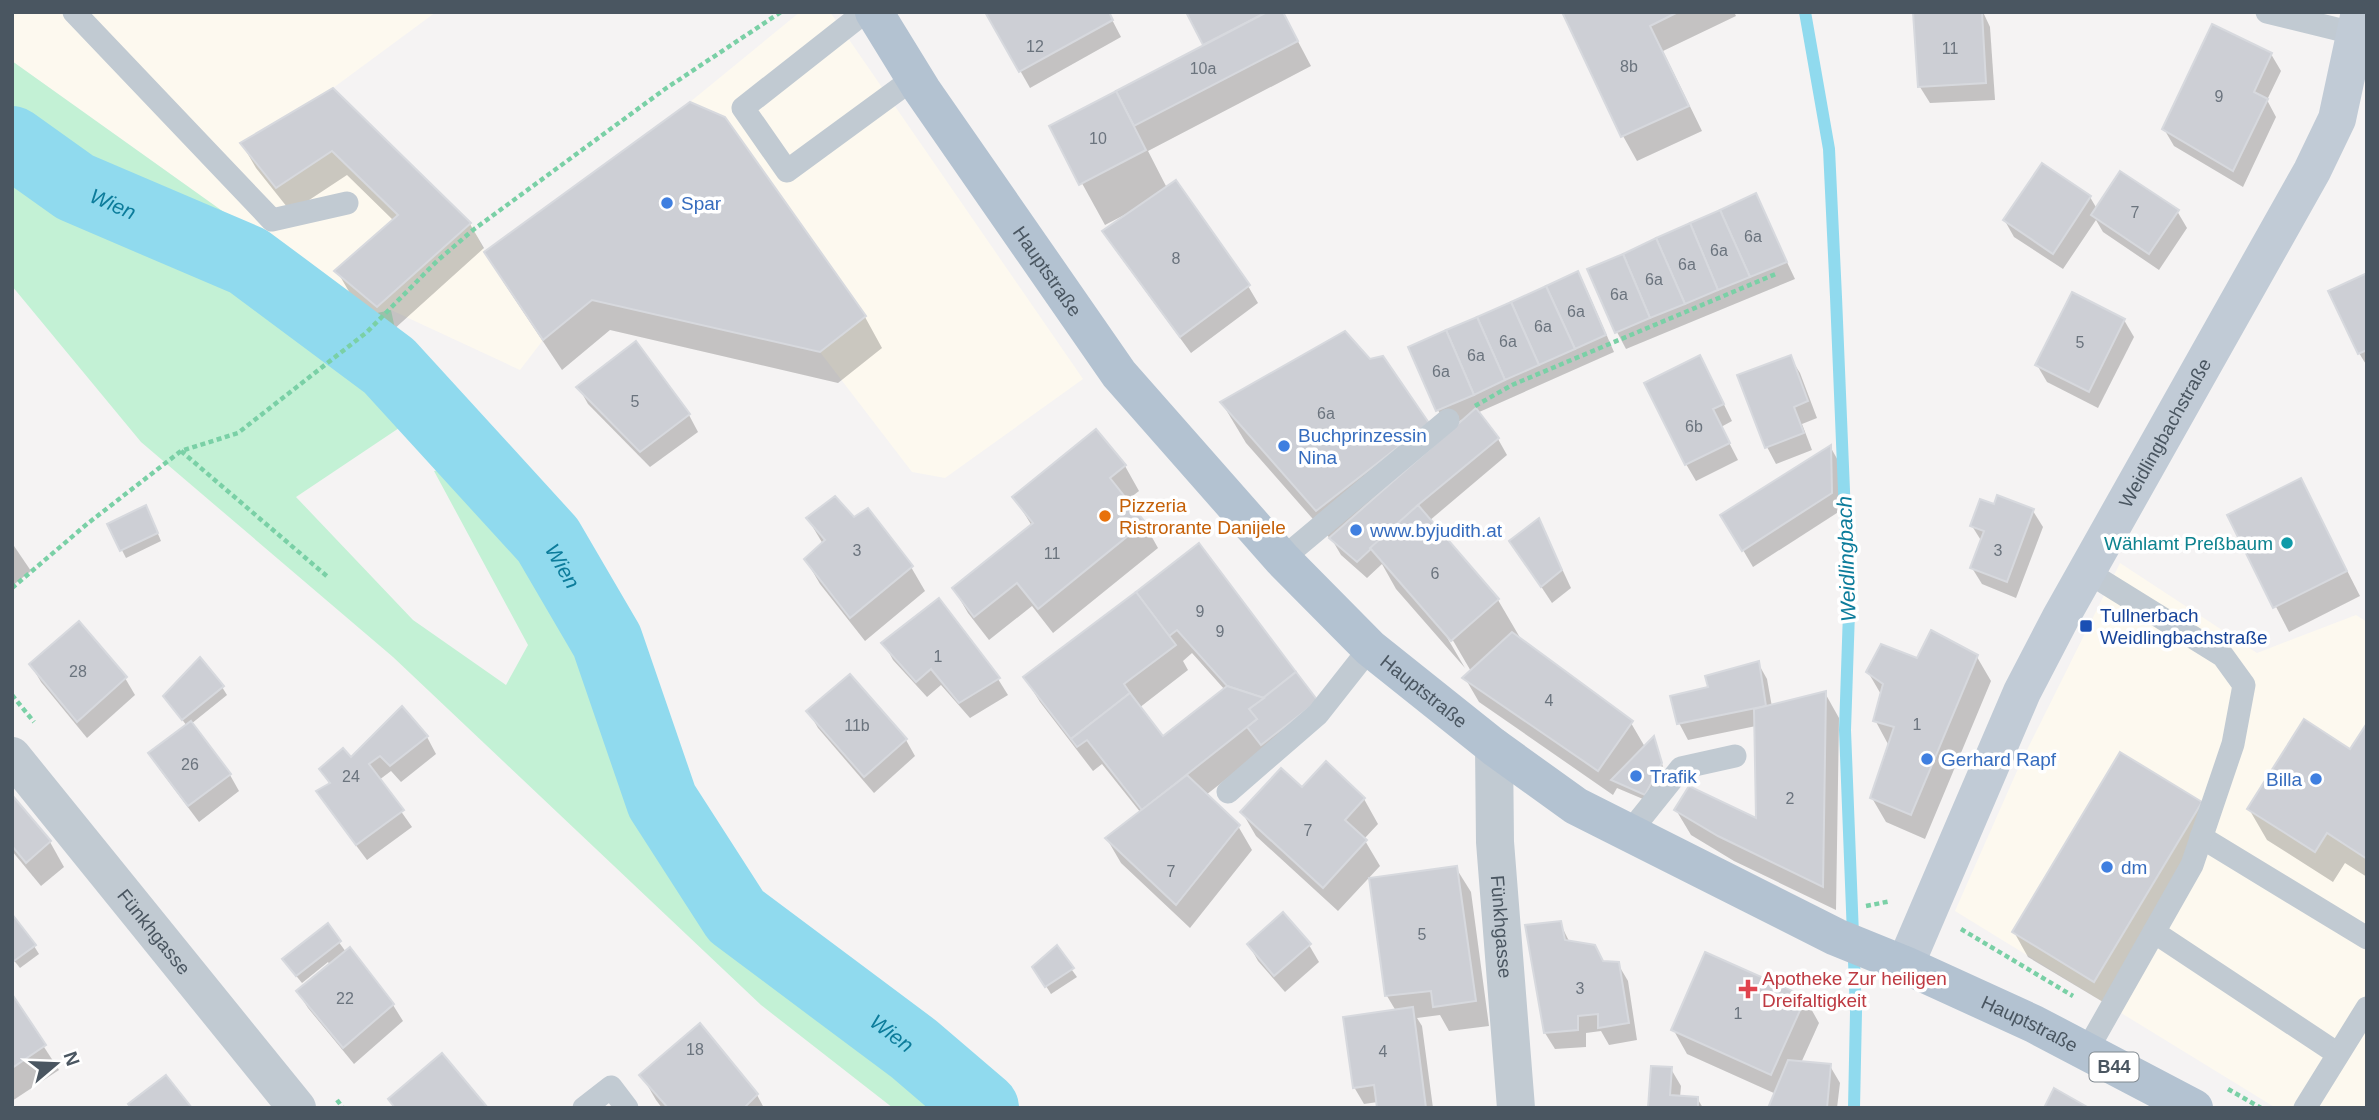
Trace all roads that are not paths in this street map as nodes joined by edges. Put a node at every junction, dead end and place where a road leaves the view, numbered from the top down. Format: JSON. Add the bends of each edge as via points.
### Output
{"nodes":[{"id":1,"x":74,"y":12,"type":"edge"},
{"id":2,"x":865,"y":12,"type":"edge"},
{"id":3,"x":874,"y":12,"type":"edge"},
{"id":4,"x":2267,"y":12,"type":"edge"},
{"id":5,"x":2358,"y":23,"type":"edge"},
{"id":6,"x":914,"y":78,"type":"junction"},
{"id":7,"x":2352,"y":123,"type":"edge"},
{"id":8,"x":347,"y":203,"type":"dead end"},
{"id":9,"x":1448,"y":419,"type":"road end"},
{"id":10,"x":1282,"y":559,"type":"junction"},
{"id":11,"x":2087,"y":571,"type":"junction"},
{"id":12,"x":1370,"y":648,"type":"junction"},
{"id":13,"x":1494,"y":747,"type":"junction"},
{"id":14,"x":12,"y":756,"type":"edge"},
{"id":15,"x":1735,"y":756,"type":"dead end"},
{"id":16,"x":1228,"y":792,"type":"dead end"},
{"id":17,"x":1629,"y":833,"type":"junction"},
{"id":18,"x":2201,"y":837,"type":"junction"},
{"id":19,"x":2154,"y":932,"type":"junction"},
{"id":20,"x":2367,"y":938,"type":"edge"},
{"id":21,"x":1905,"y":965,"type":"junction"},
{"id":22,"x":2367,"y":1008,"type":"edge"},
{"id":23,"x":2086,"y":1052,"type":"junction"},
{"id":24,"x":2338,"y":1054,"type":"junction"},
{"id":25,"x":297,"y":1108,"type":"edge"},
{"id":26,"x":584,"y":1108,"type":"edge"},
{"id":27,"x":627,"y":1108,"type":"edge"},
{"id":28,"x":1516,"y":1108,"type":"edge"},
{"id":29,"x":2194,"y":1108,"type":"edge"},
{"id":30,"x":2305,"y":1108,"type":"edge"}],
"edges":[{"from":1,"to":8,"type":"lane","via":[[272,220]]},
{"from":2,"to":6,"type":"lane","via":[[743,108],[787,170]]},
{"from":3,"to":6,"type":"main road","name":"Hauptstraße","number":"B44"},
{"from":4,"to":5,"type":"lane"},
{"from":5,"to":7,"type":"main road","name":"Weidlingbachstraße"},
{"from":6,"to":10,"type":"main road","name":"Hauptstraße","number":"B44","via":[[1119,374]]},
{"from":7,"to":11,"type":"main road","name":"Weidlingbachstraße","via":[[2312,171]]},
{"from":9,"to":10,"type":"lane"},
{"from":10,"to":12,"type":"main road","name":"Hauptstraße","number":"B44"},
{"from":11,"to":18,"type":"lane","via":[[2222,656],[2244,685],[2233,744]]},
{"from":11,"to":21,"type":"main road","name":"Weidlingbachstraße","via":[[2022,692]]},
{"from":12,"to":13,"type":"main road","name":"Hauptstraße","number":"B44"},
{"from":12,"to":16,"type":"lane","via":[[1318,714]]},
{"from":13,"to":17,"type":"main road","name":"Hauptstraße","number":"B44","via":[[1576,806]]},
{"from":13,"to":28,"type":"street","name":"Fünkhgasse","via":[[1495,842]]},
{"from":14,"to":25,"type":"street","name":"Fünkhgasse"},
{"from":15,"to":17,"type":"lane","via":[[1681,768]]},
{"from":17,"to":21,"type":"main road","name":"Hauptstraße","number":"B44","via":[[1852,944]]},
{"from":18,"to":19,"type":"lane","via":[[2192,865]]},
{"from":18,"to":20,"type":"lane"},
{"from":19,"to":23,"type":"lane"},
{"from":19,"to":24,"type":"lane"},
{"from":21,"to":23,"type":"main road","name":"Hauptstraße","number":"B44"},
{"from":22,"to":24,"type":"lane"},
{"from":23,"to":29,"type":"main road","name":"Hauptstraße","number":"B44"},
{"from":24,"to":30,"type":"lane"},
{"from":26,"to":27,"type":"lane","via":[[611,1087]]}]}
